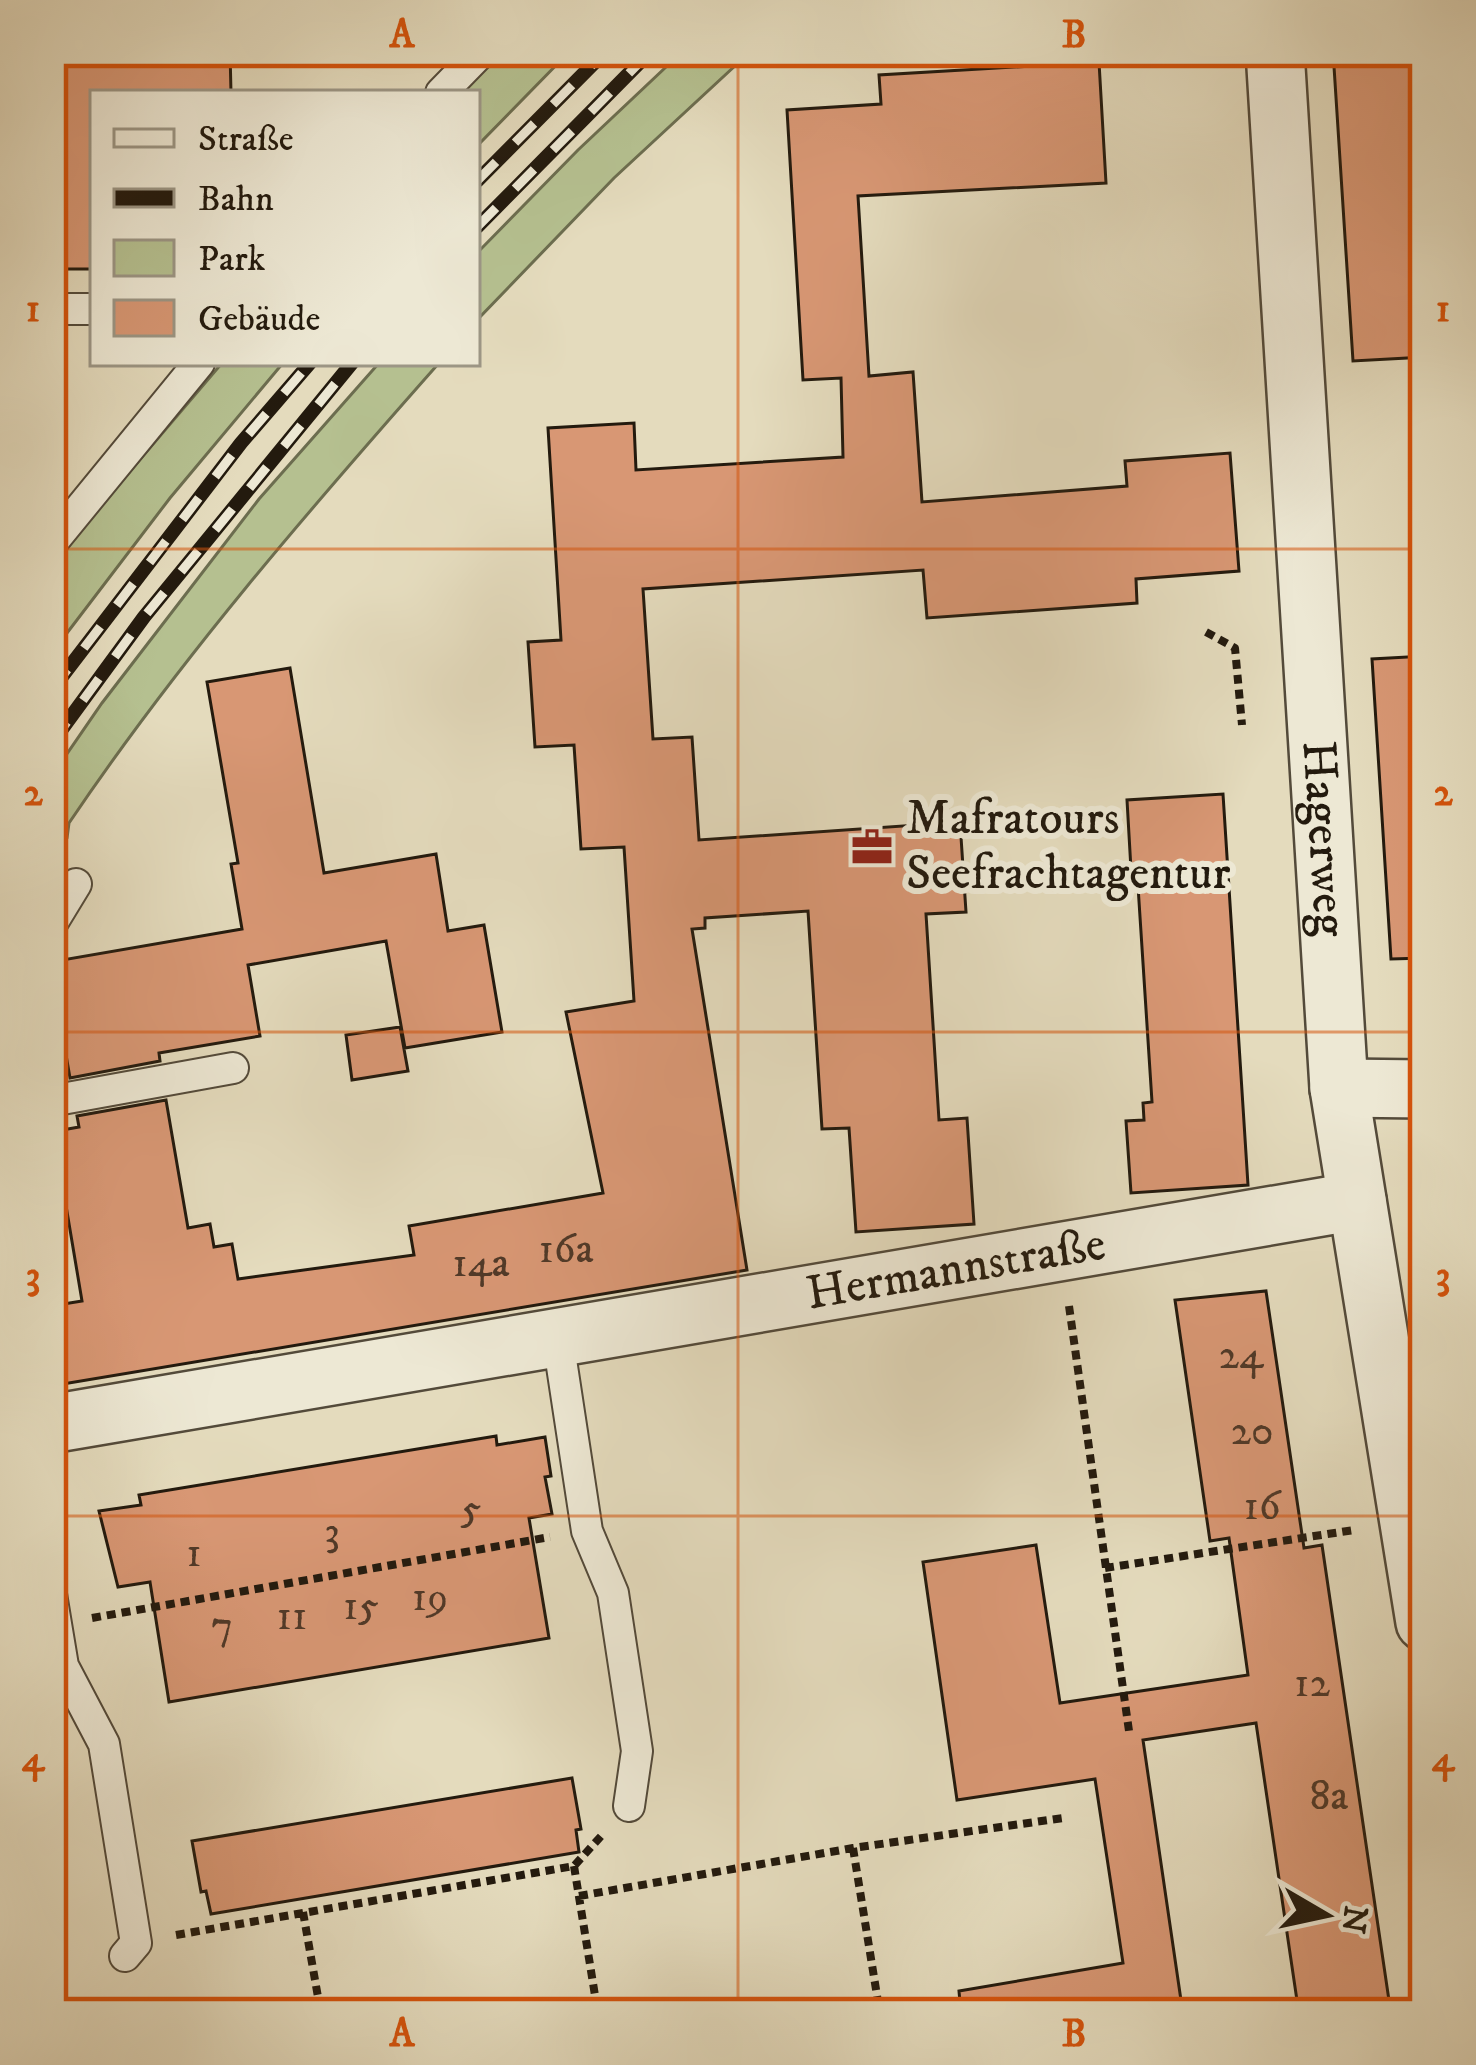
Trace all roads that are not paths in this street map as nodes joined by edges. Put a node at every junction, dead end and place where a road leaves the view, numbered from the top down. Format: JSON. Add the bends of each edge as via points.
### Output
{"nodes":[{"id":1,"x":482,"y":51,"type":"edge"},
{"id":2,"x":1275,"y":51,"type":"edge"},
{"id":3,"x":444,"y":90,"type":"edge"},
{"id":4,"x":51,"y":309,"type":"edge"},
{"id":5,"x":90,"y":309,"type":"edge"},
{"id":6,"x":197,"y":366,"type":"edge"},
{"id":7,"x":51,"y":544,"type":"edge"},
{"id":8,"x":76,"y":884,"type":"dead end"},
{"id":9,"x":51,"y":925,"type":"edge"},
{"id":10,"x":233,"y":1068,"type":"dead end"},
{"id":11,"x":1339,"y":1088,"type":"junction"},
{"id":12,"x":1425,"y":1089,"type":"edge"},
{"id":13,"x":51,"y":1101,"type":"edge"},
{"id":14,"x":1357,"y":1201,"type":"junction"},
{"id":15,"x":558,"y":1340,"type":"junction"},
{"id":16,"x":51,"y":1424,"type":"edge"},
{"id":17,"x":54,"y":1609,"type":"edge"},
{"id":18,"x":1425,"y":1622,"type":"edge"},
{"id":19,"x":629,"y":1806,"type":"road end"},
{"id":20,"x":130,"y":1950,"type":"road end"}],
"edges":[{"from":1,"to":3,"type":"lane"},
{"from":2,"to":11,"type":"street","name":"Hagerweg"},
{"from":4,"to":5,"type":"lane"},
{"from":6,"to":7,"type":"lane"},
{"from":8,"to":9,"type":"lane"},
{"from":10,"to":13,"type":"lane"},
{"from":11,"to":12,"type":"street"},
{"from":11,"to":14,"type":"street","name":"Hagerweg"},
{"from":14,"to":15,"type":"street","name":"Hermannstraße"},
{"from":14,"to":18,"type":"street","name":"Hagerweg"},
{"from":15,"to":16,"type":"street","name":"Hermannstraße"},
{"from":15,"to":19,"type":"lane","via":[[587,1531],[613,1593],[638,1751]]},
{"from":17,"to":20,"type":"lane","via":[[63,1666],[104,1744]]}]}
